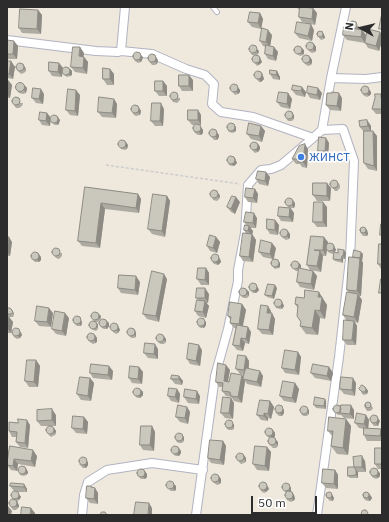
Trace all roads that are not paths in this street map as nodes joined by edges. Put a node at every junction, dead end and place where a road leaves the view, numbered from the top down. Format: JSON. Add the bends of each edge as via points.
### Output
{"nodes":[{"id":1,"x":125,"y":7,"type":"edge"},
{"id":2,"x":213,"y":7,"type":"edge"},
{"id":3,"x":346,"y":7,"type":"edge"},
{"id":4,"x":217,"y":12,"type":"dead end"},
{"id":5,"x":7,"y":40,"type":"edge"},
{"id":6,"x":121,"y":51,"type":"junction"},
{"id":7,"x":382,"y":77,"type":"edge"},
{"id":8,"x":331,"y":78,"type":"junction"},
{"id":9,"x":322,"y":130,"type":"junction"},
{"id":10,"x":313,"y":138,"type":"junction"},
{"id":11,"x":202,"y":470,"type":"junction"},
{"id":12,"x":82,"y":515,"type":"edge"},
{"id":13,"x":196,"y":515,"type":"edge"},
{"id":14,"x":317,"y":515,"type":"edge"}],
"edges":[{"from":1,"to":6,"type":"street"},
{"from":2,"to":4,"type":"lane"},
{"from":3,"to":8,"type":"street"},
{"from":5,"to":6,"type":"street","via":[[96,51]]},
{"from":6,"to":10,"type":"street","via":[[152,54],[206,75],[214,84],[212,104],[221,112],[253,118]]},
{"from":7,"to":8,"type":"street"},
{"from":8,"to":9,"type":"street"},
{"from":9,"to":10,"type":"street"},
{"from":9,"to":14,"type":"street","via":[[343,129],[354,161],[350,259]]},
{"from":10,"to":11,"type":"street","via":[[281,165],[261,170],[248,185],[238,281],[215,376]]},
{"from":11,"to":12,"type":"street","via":[[152,462],[106,470],[88,482]]},
{"from":11,"to":13,"type":"street"}]}
